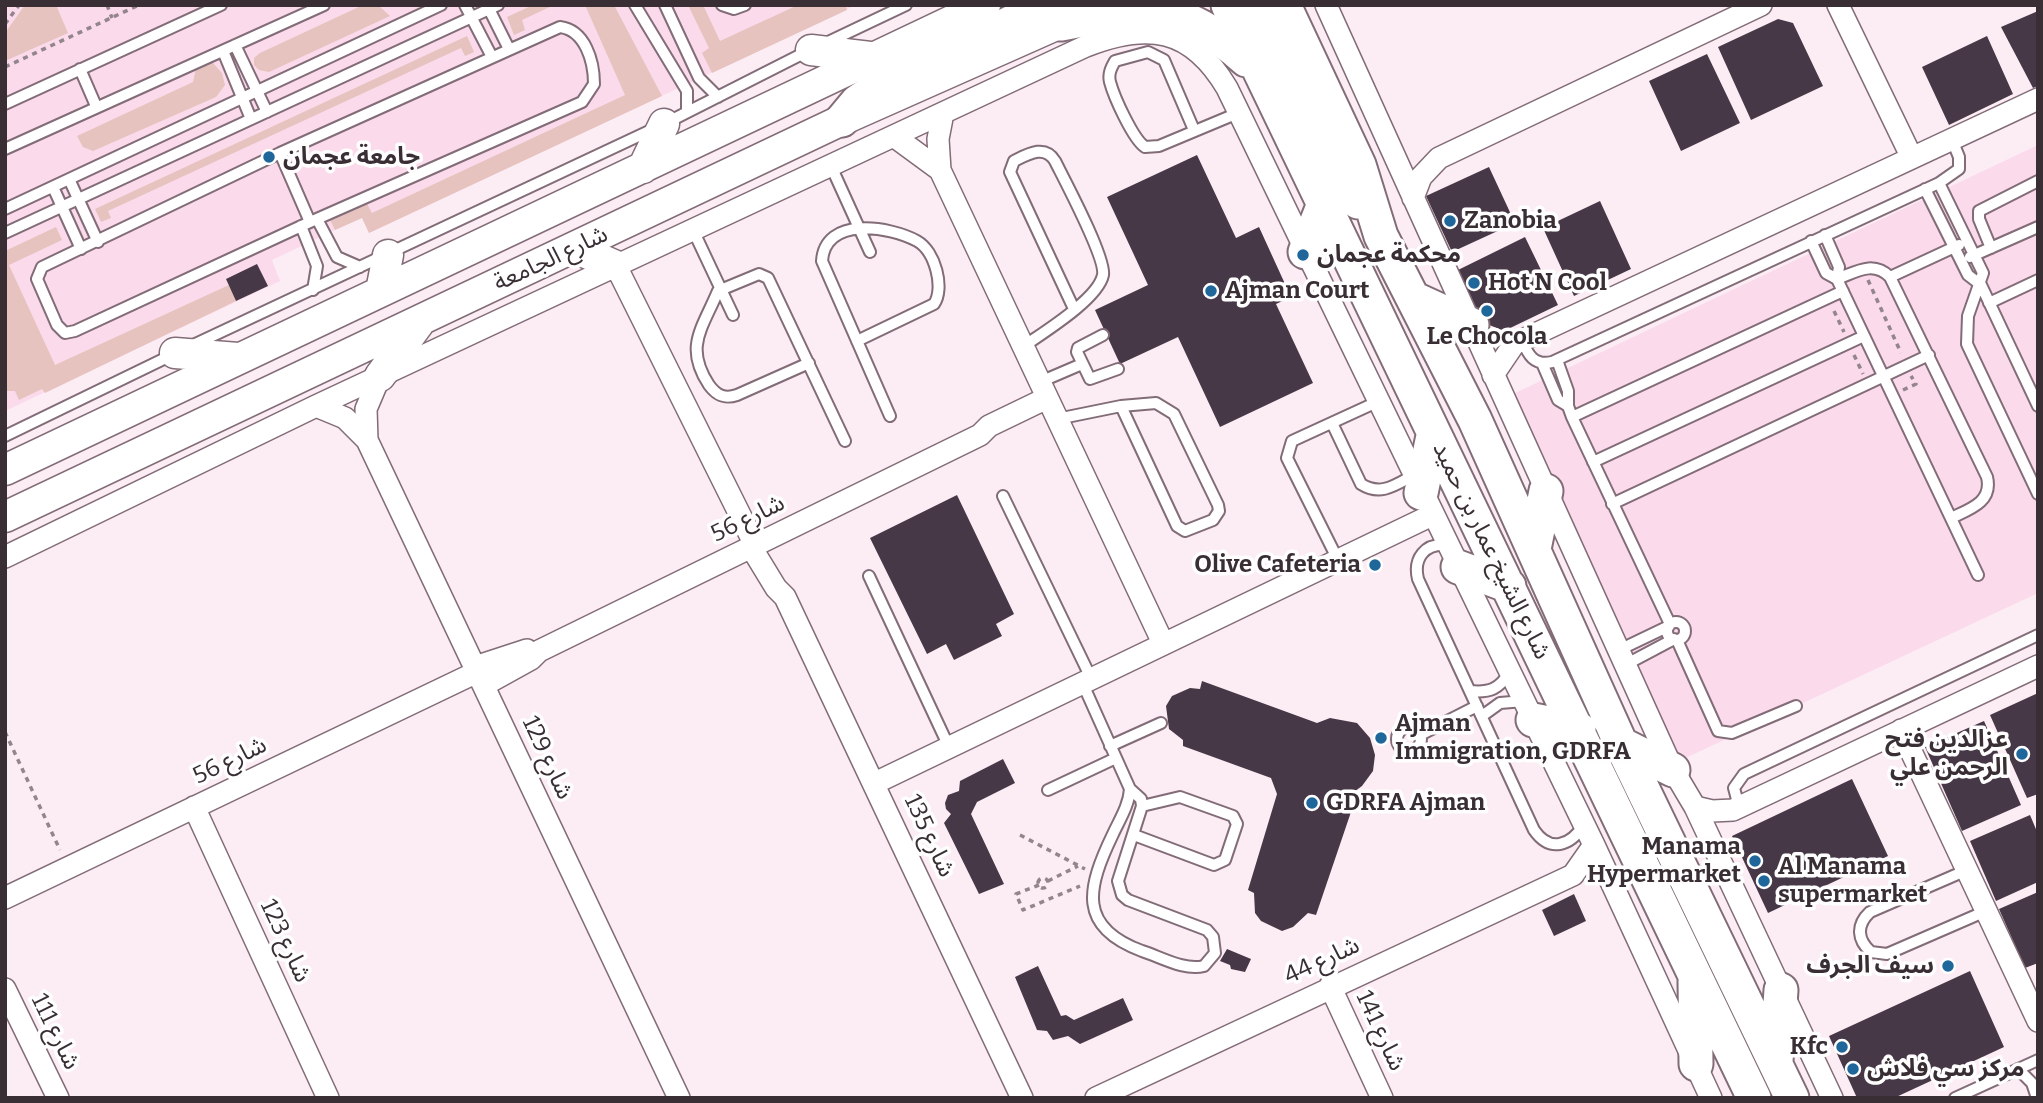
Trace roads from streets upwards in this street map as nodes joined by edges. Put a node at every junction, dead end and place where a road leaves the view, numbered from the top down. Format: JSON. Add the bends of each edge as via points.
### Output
{"nodes":[{"id":1,"x":985,"y":5,"type":"edge"},
{"id":2,"x":1099,"y":5,"type":"edge"},
{"id":3,"x":1228,"y":5,"type":"edge"},
{"id":4,"x":1258,"y":5,"type":"edge"},
{"id":5,"x":1284,"y":5,"type":"edge"},
{"id":6,"x":1308,"y":5,"type":"edge"},
{"id":7,"x":1326,"y":5,"type":"edge"},
{"id":8,"x":1760,"y":5,"type":"edge"},
{"id":9,"x":1838,"y":5,"type":"edge"},
{"id":10,"x":1054,"y":15,"type":"edge"},
{"id":11,"x":811,"y":50,"type":"road end"},
{"id":12,"x":870,"y":57,"type":"junction"},
{"id":13,"x":1313,"y":69,"type":"junction"},
{"id":14,"x":1259,"y":74,"type":"junction"},
{"id":15,"x":2038,"y":99,"type":"edge"},
{"id":16,"x":943,"y":113,"type":"junction"},
{"id":17,"x":676,"y":117,"type":"road end"},
{"id":18,"x":842,"y":120,"type":"joint"},
{"id":19,"x":895,"y":137,"type":"junction"},
{"id":20,"x":1395,"y":155,"type":"junction"},
{"id":21,"x":1439,"y":158,"type":"junction"},
{"id":22,"x":1912,"y":158,"type":"junction"},
{"id":23,"x":643,"y":168,"type":"junction"},
{"id":24,"x":940,"y":170,"type":"junction"},
{"id":25,"x":1413,"y":198,"type":"junction"},
{"id":26,"x":1322,"y":206,"type":"junction"},
{"id":27,"x":1381,"y":236,"type":"junction"},
{"id":28,"x":575,"y":248,"type":"junction"},
{"id":29,"x":1305,"y":252,"type":"junction"},
{"id":30,"x":388,"y":255,"type":"road end"},
{"id":31,"x":616,"y":266,"type":"junction"},
{"id":32,"x":382,"y":291,"type":"junction"},
{"id":33,"x":1415,"y":299,"type":"junction"},
{"id":34,"x":422,"y":320,"type":"junction"},
{"id":35,"x":1476,"y":333,"type":"junction"},
{"id":36,"x":1518,"y":342,"type":"junction"},
{"id":37,"x":175,"y":354,"type":"road end"},
{"id":38,"x":239,"y":358,"type":"junction"},
{"id":39,"x":1493,"y":375,"type":"junction"},
{"id":40,"x":380,"y":376,"type":"junction"},
{"id":41,"x":1049,"y":402,"type":"junction"},
{"id":42,"x":316,"y":405,"type":"junction"},
{"id":43,"x":1433,"y":436,"type":"junction"},
{"id":44,"x":367,"y":440,"type":"junction"},
{"id":45,"x":5,"y":470,"type":"edge"},
{"id":46,"x":1546,"y":491,"type":"junction"},
{"id":47,"x":1422,"y":495,"type":"junction"},
{"id":48,"x":5,"y":517,"type":"edge"},
{"id":49,"x":757,"y":544,"type":"junction"},
{"id":50,"x":1534,"y":549,"type":"junction"},
{"id":51,"x":1453,"y":556,"type":"junction"},
{"id":52,"x":5,"y":557,"type":"edge"},
{"id":53,"x":1509,"y":586,"type":"junction"},
{"id":54,"x":1163,"y":643,"type":"junction"},
{"id":55,"x":2038,"y":666,"type":"edge"},
{"id":56,"x":479,"y":675,"type":"junction"},
{"id":57,"x":1528,"y":711,"type":"junction"},
{"id":58,"x":1579,"y":729,"type":"junction"},
{"id":59,"x":1901,"y":730,"type":"junction"},
{"id":60,"x":1621,"y":744,"type":"junction"},
{"id":61,"x":1673,"y":770,"type":"junction"},
{"id":62,"x":875,"y":783,"type":"junction"},
{"id":63,"x":194,"y":807,"type":"junction"},
{"id":64,"x":1695,"y":807,"type":"junction"},
{"id":65,"x":1736,"y":808,"type":"junction"},
{"id":66,"x":1711,"y":842,"type":"junction"},
{"id":67,"x":1594,"y":845,"type":"junction"},
{"id":68,"x":1573,"y":875,"type":"junction"},
{"id":69,"x":1610,"y":885,"type":"junction"},
{"id":70,"x":5,"y":898,"type":"edge"},
{"id":71,"x":1695,"y":972,"type":"junction"},
{"id":72,"x":1330,"y":986,"type":"junction"},
{"id":73,"x":5,"y":989,"type":"edge"},
{"id":74,"x":1781,"y":990,"type":"junction"},
{"id":75,"x":2038,"y":1021,"type":"edge"},
{"id":76,"x":1776,"y":1063,"type":"junction"},
{"id":77,"x":1696,"y":1064,"type":"junction"},
{"id":78,"x":58,"y":1098,"type":"edge"},
{"id":79,"x":328,"y":1098,"type":"edge"},
{"id":80,"x":679,"y":1098,"type":"edge"},
{"id":81,"x":1022,"y":1098,"type":"edge"},
{"id":82,"x":1096,"y":1098,"type":"edge"},
{"id":83,"x":1382,"y":1098,"type":"edge"},
{"id":84,"x":1712,"y":1098,"type":"edge"},
{"id":85,"x":1754,"y":1098,"type":"edge"},
{"id":86,"x":1792,"y":1098,"type":"edge"},
{"id":87,"x":1832,"y":1098,"type":"edge"}],
"edges":[{"from":1,"to":12,"type":"main road","name":"شارع الجامعة"},
{"from":2,"to":10,"type":"main road"},
{"from":3,"to":14,"type":"main road","name":"شارع الشيخ عمار بن حميد"},
{"from":4,"to":27,"type":"main road","via":[[1331,160]]},
{"from":5,"to":13,"type":"main road","name":"شارع الشيخ عمار بن حميد"},
{"from":6,"to":13,"type":"main road","via":[[1316,41]]},
{"from":7,"to":20,"type":"street"},
{"from":8,"to":21,"type":"street"},
{"from":9,"to":22,"type":"street"},
{"from":10,"to":14,"type":"main road","via":[[1141,8],[1178,12],[1212,29]]},
{"from":10,"to":18,"type":"main road","via":[[880,86],[856,102]]},
{"from":11,"to":12,"type":"main road"},
{"from":12,"to":23,"type":"main road","name":"شارع الجامعة"},
{"from":13,"to":27,"type":"main road","name":"شارع الشيخ عمار بن حميد","via":[[1367,183]]},
{"from":14,"to":26,"type":"main road","name":"شارع الشيخ عمار بن حميد"},
{"from":15,"to":22,"type":"street"},
{"from":16,"to":19,"type":"street"},
{"from":16,"to":24,"type":"street","via":[[938,139]]},
{"from":16,"to":29,"type":"street","via":[[1086,46],[1137,30],[1168,36],[1196,51],[1219,74]]},
{"from":17,"to":23,"type":"main road"},
{"from":18,"to":28,"type":"main road","name":"شارع الجامعة"},
{"from":19,"to":24,"type":"street"},
{"from":19,"to":31,"type":"street"},
{"from":20,"to":21,"type":"street"},
{"from":20,"to":25,"type":"street"},
{"from":21,"to":25,"type":"street","via":[[1421,177]]},
{"from":22,"to":36,"type":"street"},
{"from":23,"to":32,"type":"main road","name":"شارع الجامعة"},
{"from":24,"to":41,"type":"street"},
{"from":25,"to":35,"type":"street"},
{"from":26,"to":29,"type":"main road"},
{"from":26,"to":43,"type":"main road","name":"شارع الشيخ عمار بن حميد"},
{"from":27,"to":33,"type":"main road","name":"شارع الشيخ عمار بن حميد"},
{"from":28,"to":31,"type":"main road"},
{"from":28,"to":34,"type":"main road","name":"شارع الجامعة"},
{"from":29,"to":47,"type":"street"},
{"from":30,"to":32,"type":"main road"},
{"from":31,"to":40,"type":"street"},
{"from":31,"to":49,"type":"street","name":"شارع 135"},
{"from":32,"to":38,"type":"main road","name":"شارع الجامعة"},
{"from":33,"to":35,"type":"main road"},
{"from":33,"to":50,"type":"main road","name":"شارع الشيخ عمار بن حميد"},
{"from":34,"to":40,"type":"main road"},
{"from":34,"to":48,"type":"main road","name":"شارع الجامعة"},
{"from":35,"to":36,"type":"street"},
{"from":35,"to":39,"type":"street"},
{"from":36,"to":39,"type":"street"},
{"from":37,"to":38,"type":"main road"},
{"from":38,"to":45,"type":"main road","name":"شارع الجامعة"},
{"from":39,"to":46,"type":"street"},
{"from":40,"to":42,"type":"street"},
{"from":40,"to":44,"type":"street","name":"شارع 129","via":[[366,409]]},
{"from":41,"to":49,"type":"street","name":"شارع 56","via":[[997,433],[980,435]]},
{"from":41,"to":54,"type":"street"},
{"from":42,"to":44,"type":"street","name":"شارع 129","via":[[345,418]]},
{"from":42,"to":52,"type":"street"},
{"from":43,"to":47,"type":"main road"},
{"from":43,"to":53,"type":"main road","name":"شارع الشيخ عمار بن حميد"},
{"from":44,"to":56,"type":"street","name":"شارع 129"},
{"from":46,"to":50,"type":"main road"},
{"from":46,"to":61,"type":"street"},
{"from":47,"to":51,"type":"street"},
{"from":47,"to":54,"type":"street","via":[[1338,561]]},
{"from":49,"to":56,"type":"street","name":"شارع 56","via":[[539,651],[527,650]]},
{"from":49,"to":62,"type":"street","name":"شارع 135"},
{"from":50,"to":60,"type":"main road","name":"شارع الشيخ عمار بن حميد"},
{"from":51,"to":53,"type":"main road"},
{"from":51,"to":57,"type":"street"},
{"from":53,"to":58,"type":"main road","name":"شارع الشيخ عمار بن حميد"},
{"from":54,"to":62,"type":"street"},
{"from":55,"to":59,"type":"street"},
{"from":56,"to":63,"type":"street","name":"شارع 56"},
{"from":56,"to":80,"type":"street","name":"شارع 129"},
{"from":57,"to":58,"type":"main road"},
{"from":57,"to":67,"type":"street"},
{"from":58,"to":71,"type":"main road","name":"شارع الشيخ عمار بن حميد"},
{"from":59,"to":65,"type":"street"},
{"from":59,"to":75,"type":"street"},
{"from":60,"to":61,"type":"main road"},
{"from":60,"to":76,"type":"main road","name":"شارع الشيخ عمار بن حميد"},
{"from":61,"to":64,"type":"street"},
{"from":62,"to":81,"type":"street","name":"شارع 135"},
{"from":63,"to":70,"type":"street","name":"شارع 56"},
{"from":63,"to":79,"type":"street","name":"شارع 123"},
{"from":64,"to":65,"type":"street","via":[[1712,811]]},
{"from":64,"to":66,"type":"street"},
{"from":65,"to":66,"type":"street"},
{"from":66,"to":74,"type":"street"},
{"from":67,"to":68,"type":"street"},
{"from":67,"to":69,"type":"street"},
{"from":68,"to":69,"type":"street"},
{"from":68,"to":72,"type":"street","name":"شارع 44"},
{"from":69,"to":77,"type":"street"},
{"from":71,"to":77,"type":"main road"},
{"from":71,"to":85,"type":"main road","name":"شارع الشيخ عمار بن حميد"},
{"from":72,"to":82,"type":"street","name":"شارع 44"},
{"from":72,"to":83,"type":"street","name":"شارع 141"},
{"from":73,"to":78,"type":"street","name":"شارع 111"},
{"from":74,"to":76,"type":"main road"},
{"from":74,"to":87,"type":"street"},
{"from":76,"to":86,"type":"main road","name":"شارع الشيخ عمار بن حميد"},
{"from":77,"to":84,"type":"street"}]}
